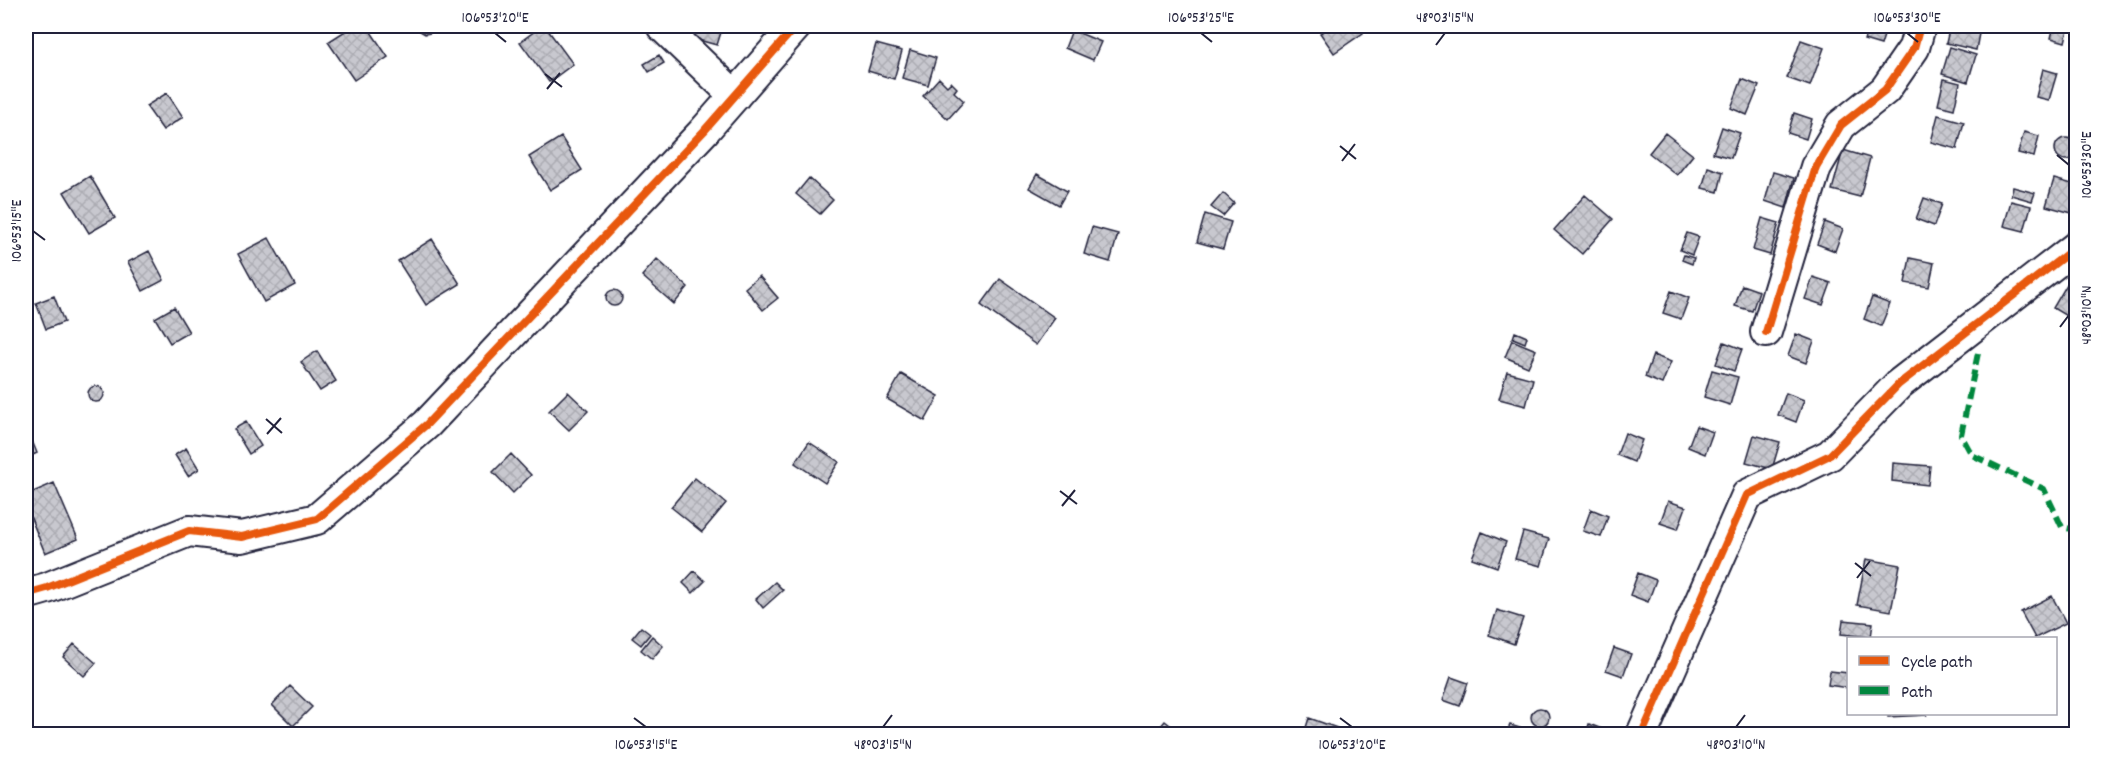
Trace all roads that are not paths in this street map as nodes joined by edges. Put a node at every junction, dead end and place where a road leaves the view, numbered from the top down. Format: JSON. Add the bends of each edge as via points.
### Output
{"nodes":[{"id":1,"x":662,"y":26,"type":"edge"},
{"id":2,"x":796,"y":26,"type":"edge"},
{"id":3,"x":1920,"y":26,"type":"edge"},
{"id":4,"x":735,"y":96,"type":"junction"},
{"id":5,"x":2076,"y":247,"type":"edge"},
{"id":6,"x":1766,"y":332,"type":"dead end"},
{"id":7,"x":26,"y":594,"type":"edge"},
{"id":8,"x":1642,"y":735,"type":"edge"}],
"edges":[{"from":1,"to":4,"type":"street"},
{"from":2,"to":4,"type":"street"},
{"from":3,"to":6,"type":"street","via":[[1914,48],[1885,90],[1840,125],[1816,167]]},
{"from":4,"to":7,"type":"street","via":[[427,424],[317,519],[242,537],[189,531]]},
{"from":5,"to":8,"type":"street","via":[[1899,384],[1830,455],[1747,495]]}]}
